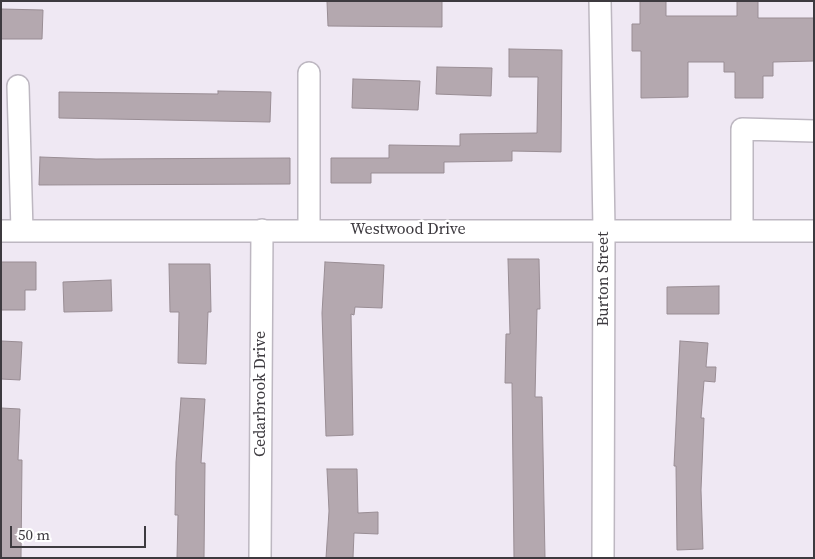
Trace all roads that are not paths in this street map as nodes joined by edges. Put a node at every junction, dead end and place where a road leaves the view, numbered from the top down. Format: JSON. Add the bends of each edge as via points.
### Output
{"nodes":[{"id":1,"x":600,"y":1,"type":"edge"},
{"id":2,"x":309,"y":73,"type":"dead end"},
{"id":3,"x":18,"y":86,"type":"dead end"},
{"id":4,"x":814,"y":130,"type":"edge"},
{"id":5,"x":604,"y":229,"type":"junction"},
{"id":6,"x":262,"y":230,"type":"junction"},
{"id":7,"x":742,"y":230,"type":"junction"},
{"id":8,"x":12,"y":231,"type":"edge"},
{"id":9,"x":309,"y":231,"type":"junction"},
{"id":10,"x":814,"y":231,"type":"edge"},
{"id":11,"x":260,"y":558,"type":"edge"},
{"id":12,"x":603,"y":558,"type":"edge"}],
"edges":[{"from":1,"to":5,"type":"street","name":"Burton Street"},
{"from":2,"to":9,"type":"street"},
{"from":3,"to":8,"type":"street"},
{"from":4,"to":7,"type":"street","via":[[742,129]]},
{"from":5,"to":7,"type":"street","name":"Westwood Drive"},
{"from":5,"to":9,"type":"street","name":"Westwood Drive"},
{"from":5,"to":12,"type":"street","name":"Burton Street"},
{"from":6,"to":8,"type":"street","name":"Westwood Drive"},
{"from":6,"to":9,"type":"street","name":"Westwood Drive"},
{"from":6,"to":11,"type":"street","name":"Cedarbrook Drive"},
{"from":7,"to":10,"type":"street","name":"Westwood Drive"}]}
